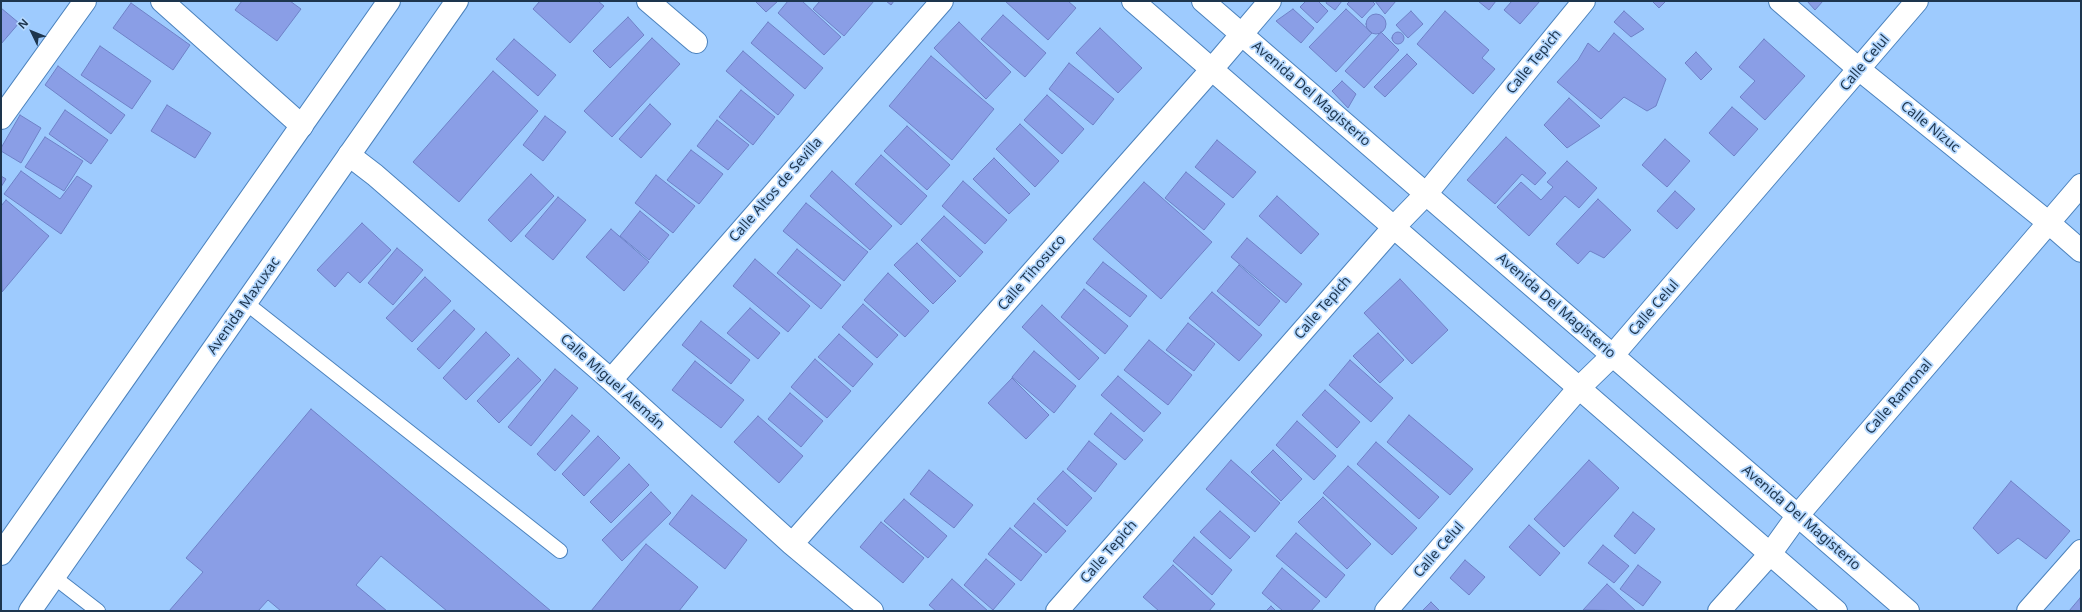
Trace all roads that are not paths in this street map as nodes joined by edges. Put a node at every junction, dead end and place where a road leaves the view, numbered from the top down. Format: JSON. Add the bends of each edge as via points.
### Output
{"nodes":[{"id":1,"x":85,"y":1,"type":"edge"},
{"id":2,"x":162,"y":1,"type":"edge"},
{"id":3,"x":390,"y":1,"type":"edge"},
{"id":4,"x":457,"y":1,"type":"edge"},
{"id":5,"x":648,"y":1,"type":"edge"},
{"id":6,"x":942,"y":1,"type":"edge"},
{"id":7,"x":1133,"y":1,"type":"edge"},
{"id":8,"x":1203,"y":1,"type":"edge"},
{"id":9,"x":1270,"y":1,"type":"edge"},
{"id":10,"x":1584,"y":1,"type":"edge"},
{"id":11,"x":1780,"y":1,"type":"edge"},
{"id":12,"x":1917,"y":1,"type":"edge"},
{"id":13,"x":1241,"y":34,"type":"junction"},
{"id":14,"x":696,"y":42,"type":"dead end"},
{"id":15,"x":1212,"y":69,"type":"junction"},
{"id":16,"x":1860,"y":70,"type":"junction"},
{"id":17,"x":1,"y":118,"type":"edge"},
{"id":18,"x":302,"y":126,"type":"junction"},
{"id":19,"x":349,"y":155,"type":"junction"},
{"id":20,"x":2081,"y":186,"type":"edge"},
{"id":21,"x":1426,"y":194,"type":"junction"},
{"id":22,"x":2049,"y":223,"type":"junction"},
{"id":23,"x":1394,"y":228,"type":"junction"},
{"id":24,"x":2081,"y":251,"type":"edge"},
{"id":25,"x":246,"y":303,"type":"junction"},
{"id":26,"x":1613,"y":355,"type":"junction"},
{"id":27,"x":611,"y":380,"type":"junction"},
{"id":28,"x":1579,"y":388,"type":"junction"},
{"id":29,"x":1798,"y":515,"type":"junction"},
{"id":30,"x":792,"y":544,"type":"junction"},
{"id":31,"x":2081,"y":551,"type":"edge"},
{"id":32,"x":560,"y":552,"type":"dead end"},
{"id":33,"x":1,"y":554,"type":"edge"},
{"id":34,"x":1770,"y":554,"type":"junction"},
{"id":35,"x":54,"y":577,"type":"junction"},
{"id":36,"x":30,"y":611,"type":"edge"},
{"id":37,"x":98,"y":611,"type":"edge"},
{"id":38,"x":872,"y":611,"type":"edge"},
{"id":39,"x":1057,"y":611,"type":"edge"},
{"id":40,"x":1386,"y":611,"type":"edge"},
{"id":41,"x":1719,"y":611,"type":"edge"},
{"id":42,"x":1836,"y":611,"type":"edge"},
{"id":43,"x":1908,"y":611,"type":"edge"},
{"id":44,"x":2028,"y":611,"type":"edge"}],
"edges":[{"from":1,"to":17,"type":"street"},
{"from":2,"to":18,"type":"street"},
{"from":3,"to":18,"type":"street"},
{"from":4,"to":19,"type":"street","name":"Avenida Maxuxac"},
{"from":5,"to":14,"type":"street"},
{"from":6,"to":27,"type":"street","name":"Calle Altos de Sevilla"},
{"from":7,"to":15,"type":"street"},
{"from":8,"to":13,"type":"street","name":"Avenida Del Magisterio"},
{"from":9,"to":13,"type":"street","name":"Calle Tihosuco"},
{"from":10,"to":21,"type":"street","name":"Calle Tepich"},
{"from":11,"to":16,"type":"street","name":"Calle Nizuc"},
{"from":12,"to":16,"type":"street","name":"Calle Celul"},
{"from":13,"to":15,"type":"street","name":"Calle Tihosuco"},
{"from":13,"to":21,"type":"street","name":"Avenida Del Magisterio"},
{"from":15,"to":23,"type":"street"},
{"from":15,"to":30,"type":"street","name":"Calle Tihosuco"},
{"from":16,"to":22,"type":"street","name":"Calle Nizuc"},
{"from":16,"to":26,"type":"street","name":"Calle Celul"},
{"from":18,"to":33,"type":"street"},
{"from":19,"to":25,"type":"street","name":"Avenida Maxuxac"},
{"from":19,"to":27,"type":"street","name":"Calle Miguel Alemán"},
{"from":20,"to":22,"type":"street","name":"Calle Ramonal"},
{"from":21,"to":23,"type":"street","name":"Calle Tepich"},
{"from":21,"to":26,"type":"street","name":"Avenida Del Magisterio"},
{"from":22,"to":24,"type":"street","name":"Calle Nizuc"},
{"from":22,"to":29,"type":"street","name":"Calle Ramonal"},
{"from":23,"to":28,"type":"street"},
{"from":23,"to":39,"type":"street","name":"Calle Tepich"},
{"from":25,"to":32,"type":"lane"},
{"from":25,"to":35,"type":"street","name":"Avenida Maxuxac"},
{"from":26,"to":28,"type":"street","name":"Calle Celul"},
{"from":26,"to":29,"type":"street","name":"Avenida Del Magisterio"},
{"from":27,"to":30,"type":"street","name":"Calle Miguel Alemán"},
{"from":28,"to":34,"type":"street"},
{"from":28,"to":40,"type":"street","name":"Calle Celul"},
{"from":29,"to":34,"type":"street","name":"Calle Ramonal"},
{"from":29,"to":43,"type":"street","name":"Avenida Del Magisterio"},
{"from":30,"to":38,"type":"street","name":"Calle Miguel Alemán"},
{"from":31,"to":44,"type":"street"},
{"from":34,"to":41,"type":"street","name":"Calle Ramonal"},
{"from":34,"to":42,"type":"street"},
{"from":35,"to":36,"type":"street","name":"Avenida Maxuxac"},
{"from":35,"to":37,"type":"lane"}]}
